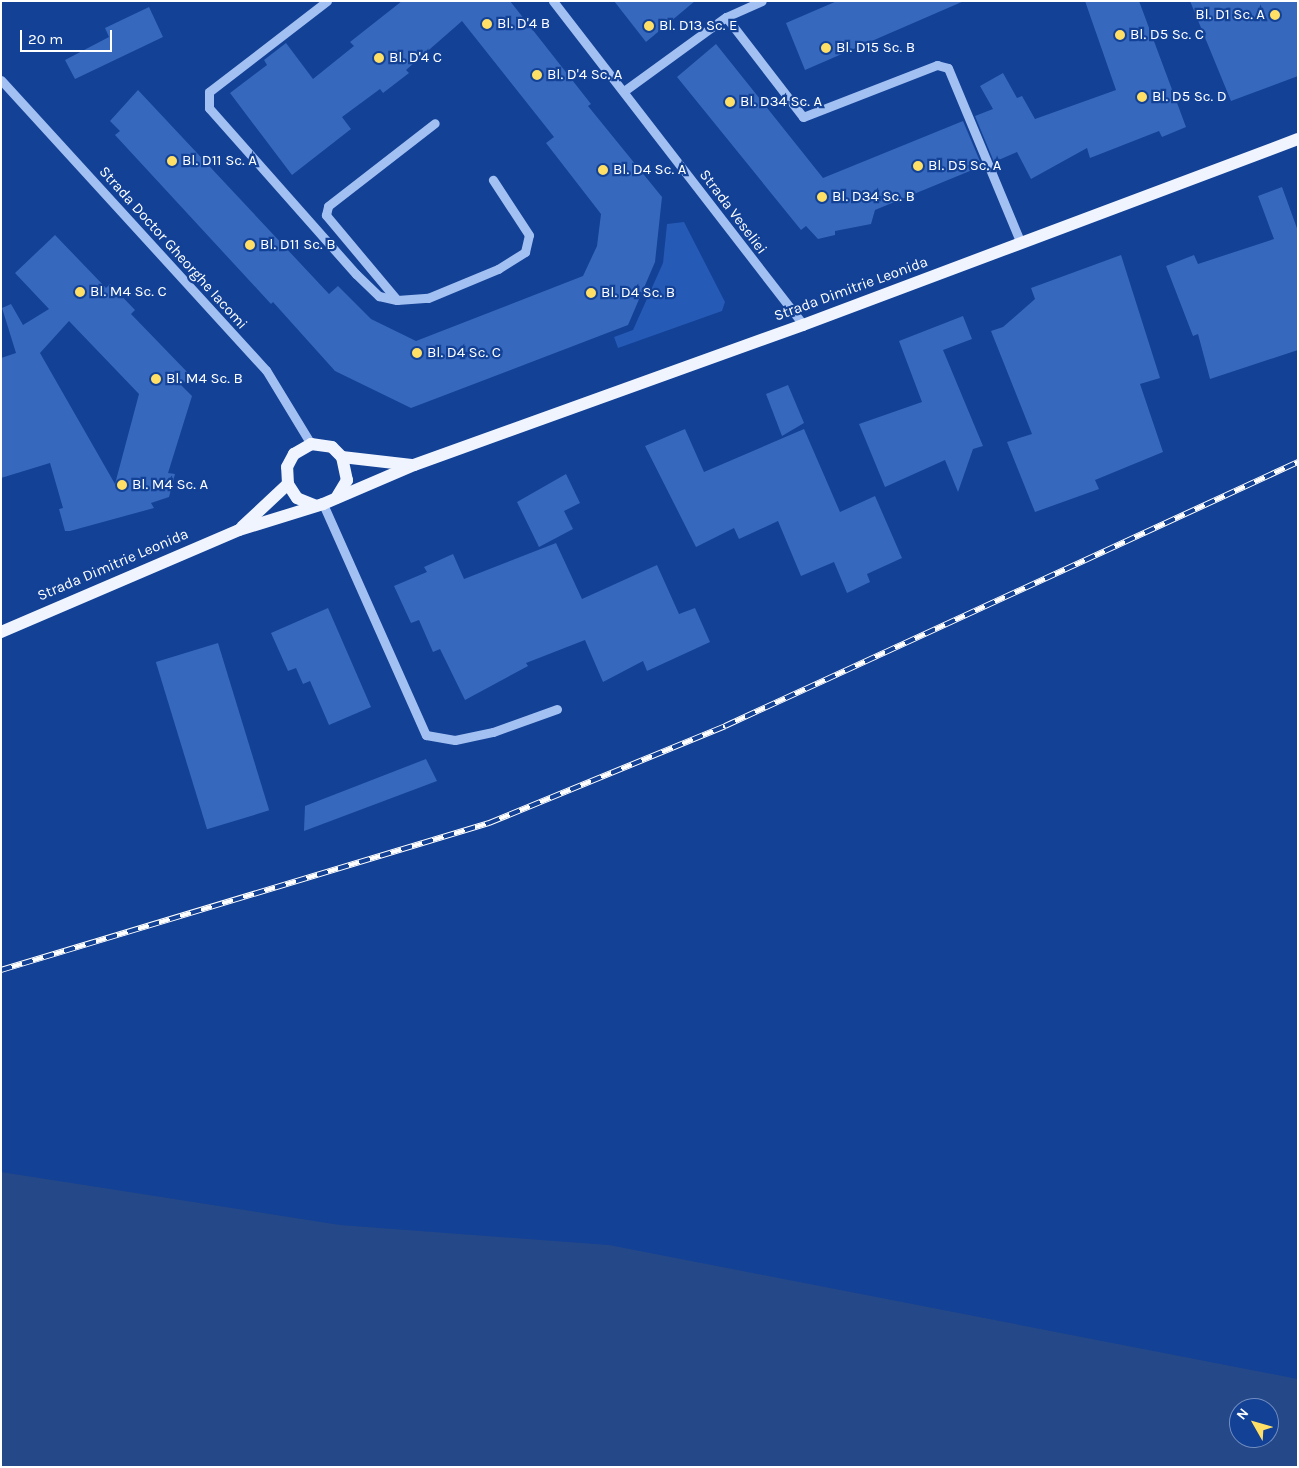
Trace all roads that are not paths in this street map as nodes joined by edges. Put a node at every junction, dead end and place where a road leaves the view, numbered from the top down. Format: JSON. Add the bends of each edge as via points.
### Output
{"nodes":[{"id":1,"x":328,"y":1,"type":"edge"},
{"id":2,"x":553,"y":1,"type":"edge"},
{"id":3,"x":762,"y":1,"type":"edge"},
{"id":4,"x":726,"y":17,"type":"junction"},
{"id":5,"x":1,"y":80,"type":"edge"},
{"id":6,"x":624,"y":91,"type":"junction"},
{"id":7,"x":434,"y":123,"type":"dead end"},
{"id":8,"x":1298,"y":139,"type":"edge"},
{"id":9,"x":493,"y":180,"type":"dead end"},
{"id":10,"x":1021,"y":243,"type":"junction"},
{"id":11,"x":397,"y":300,"type":"junction"},
{"id":12,"x":803,"y":325,"type":"junction"},
{"id":13,"x":311,"y":444,"type":"junction"},
{"id":14,"x":342,"y":457,"type":"junction"},
{"id":15,"x":414,"y":465,"type":"junction"},
{"id":16,"x":288,"y":484,"type":"junction"},
{"id":17,"x":336,"y":498,"type":"junction"},
{"id":18,"x":318,"y":505,"type":"junction"},
{"id":19,"x":238,"y":530,"type":"junction"},
{"id":20,"x":1,"y":632,"type":"edge"},
{"id":21,"x":558,"y":708,"type":"dead end"}],
"edges":[{"from":1,"to":11,"type":"street","via":[[209,92],[209,108],[356,274],[379,296]]},
{"from":2,"to":6,"type":"street","name":"Strada Veseliei"},
{"from":3,"to":4,"type":"street"},
{"from":4,"to":6,"type":"street"},
{"from":4,"to":10,"type":"street","via":[[803,117],[937,65],[948,68]]},
{"from":5,"to":13,"type":"street","name":"Strada Doctor Gheorghe Iacomi","via":[[266,370]]},
{"from":6,"to":12,"type":"street","name":"Strada Veseliei"},
{"from":7,"to":11,"type":"street","via":[[328,206],[326,215]]},
{"from":8,"to":10,"type":"main road","name":"Strada Dimitrie Leonida"},
{"from":9,"to":11,"type":"street","via":[[529,235],[525,252],[498,269],[428,298]]},
{"from":10,"to":12,"type":"main road","name":"Strada Dimitrie Leonida"},
{"from":12,"to":15,"type":"main road","name":"Strada Dimitrie Leonida"},
{"from":13,"to":14,"type":"main road","via":[[332,448]]},
{"from":13,"to":16,"type":"main road","via":[[294,454],[287,467]]},
{"from":14,"to":15,"type":"main road","name":"Strada Dimitrie Leonida"},
{"from":14,"to":17,"type":"main road","via":[[347,480]]},
{"from":15,"to":17,"type":"main road","name":"Strada Dimitrie Leonida"},
{"from":16,"to":18,"type":"main road","via":[[297,498]]},
{"from":16,"to":19,"type":"main road","name":"Strada Dimitrie Leonida"},
{"from":17,"to":18,"type":"main road","name":"Strada Dimitrie Leonida"},
{"from":18,"to":19,"type":"main road","name":"Strada Dimitrie Leonida"},
{"from":18,"to":21,"type":"street","via":[[426,735],[456,740],[493,732]]},
{"from":19,"to":20,"type":"main road","name":"Strada Dimitrie Leonida"}]}
